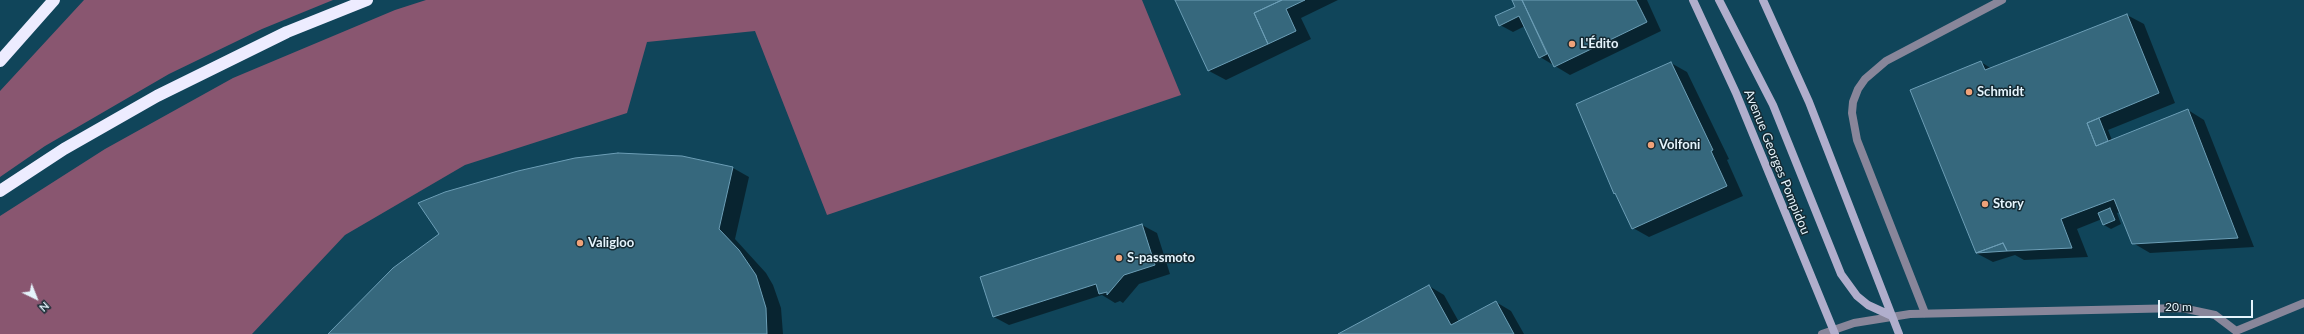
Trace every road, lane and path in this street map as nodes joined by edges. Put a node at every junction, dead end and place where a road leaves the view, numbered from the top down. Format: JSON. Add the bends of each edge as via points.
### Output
{"nodes":[{"id":1,"x":54,"y":0,"type":"edge"},
{"id":2,"x":367,"y":0,"type":"edge"},
{"id":3,"x":1693,"y":0,"type":"edge"},
{"id":4,"x":1719,"y":0,"type":"edge"},
{"id":5,"x":1763,"y":0,"type":"edge"},
{"id":6,"x":2002,"y":0,"type":"edge"},
{"id":7,"x":0,"y":61,"type":"edge"},
{"id":8,"x":0,"y":191,"type":"edge"},
{"id":9,"x":2304,"y":303,"type":"edge"},
{"id":10,"x":1925,"y":313,"type":"junction"},
{"id":11,"x":1892,"y":316,"type":"junction"},
{"id":12,"x":1835,"y":332,"type":"edge"},
{"id":13,"x":2236,"y":333,"type":"edge"},
{"id":14,"x":1822,"y":334,"type":"edge"},
{"id":15,"x":1899,"y":334,"type":"edge"}],
"edges":[{"from":1,"to":7,"type":"highway"},
{"from":2,"to":8,"type":"highway","via":[[287,32],[157,96],[64,149]]},
{"from":3,"to":12,"type":"main road","name":"Avenue Georges Pompidou","via":[[1736,93]]},
{"from":4,"to":11,"type":"main road","via":[[1773,105],[1841,274],[1857,296],[1868,305]]},
{"from":5,"to":11,"type":"main road","via":[[1809,102]]},
{"from":6,"to":10,"type":"street","via":[[1886,61],[1865,79],[1853,102],[1852,113],[1857,140]]},
{"from":9,"to":13,"type":"street"},
{"from":10,"to":11,"type":"street"},
{"from":10,"to":13,"type":"street","via":[[2182,308],[2215,314]]},
{"from":11,"to":12,"type":"street","via":[[1854,323]]},
{"from":11,"to":15,"type":"main road"},
{"from":12,"to":14,"type":"street"}]}
